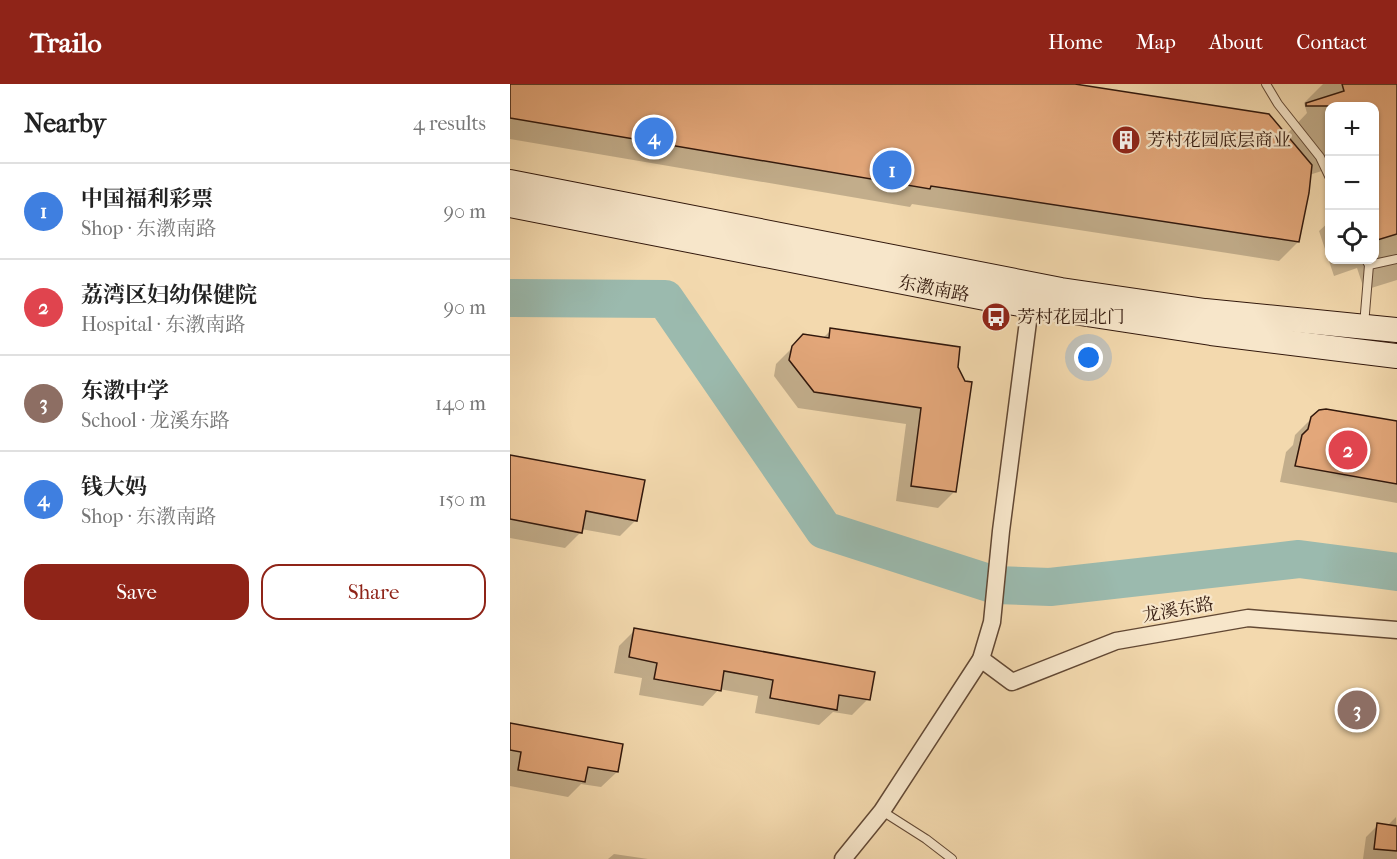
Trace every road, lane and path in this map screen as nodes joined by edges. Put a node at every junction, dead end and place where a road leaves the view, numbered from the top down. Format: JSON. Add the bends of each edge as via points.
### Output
{"nodes":[{"id":1,"x":1266,"y":84,"type":"edge"},
{"id":2,"x":1325,"y":169,"type":"edge"},
{"id":3,"x":510,"y":182,"type":"edge"},
{"id":4,"x":510,"y":205,"type":"edge"},
{"id":5,"x":1397,"y":259,"type":"edge"},
{"id":6,"x":1379,"y":261,"type":"edge"},
{"id":7,"x":1368,"y":264,"type":"edge"},
{"id":8,"x":1030,"y":306,"type":"junction"},
{"id":9,"x":1364,"y":325,"type":"junction"},
{"id":10,"x":1397,"y":330,"type":"edge"},
{"id":11,"x":1397,"y":356,"type":"edge"},
{"id":12,"x":1397,"y":630,"type":"edge"},
{"id":13,"x":981,"y":659,"type":"junction"},
{"id":14,"x":882,"y":811,"type":"junction"},
{"id":15,"x":843,"y":859,"type":"edge"},
{"id":16,"x":952,"y":859,"type":"edge"}],
"edges":[{"from":1,"to":2,"type":"lane"},
{"from":3,"to":9,"type":"street","name":"东漖南路","via":[[1061,290],[1204,311]]},
{"from":4,"to":8,"type":"street","name":"东漖南路"},
{"from":5,"to":6,"type":"lane"},
{"from":7,"to":9,"type":"lane"},
{"from":8,"to":11,"type":"street","name":"东漖南路"},
{"from":8,"to":13,"type":"street","via":[[992,622]]},
{"from":9,"to":10,"type":"street","name":"东漖南路"},
{"from":12,"to":13,"type":"street","name":"龙溪东路","via":[[1248,618],[1116,641],[1012,682]]},
{"from":13,"to":14,"type":"street"},
{"from":14,"to":15,"type":"street"},
{"from":14,"to":16,"type":"lane"}]}
